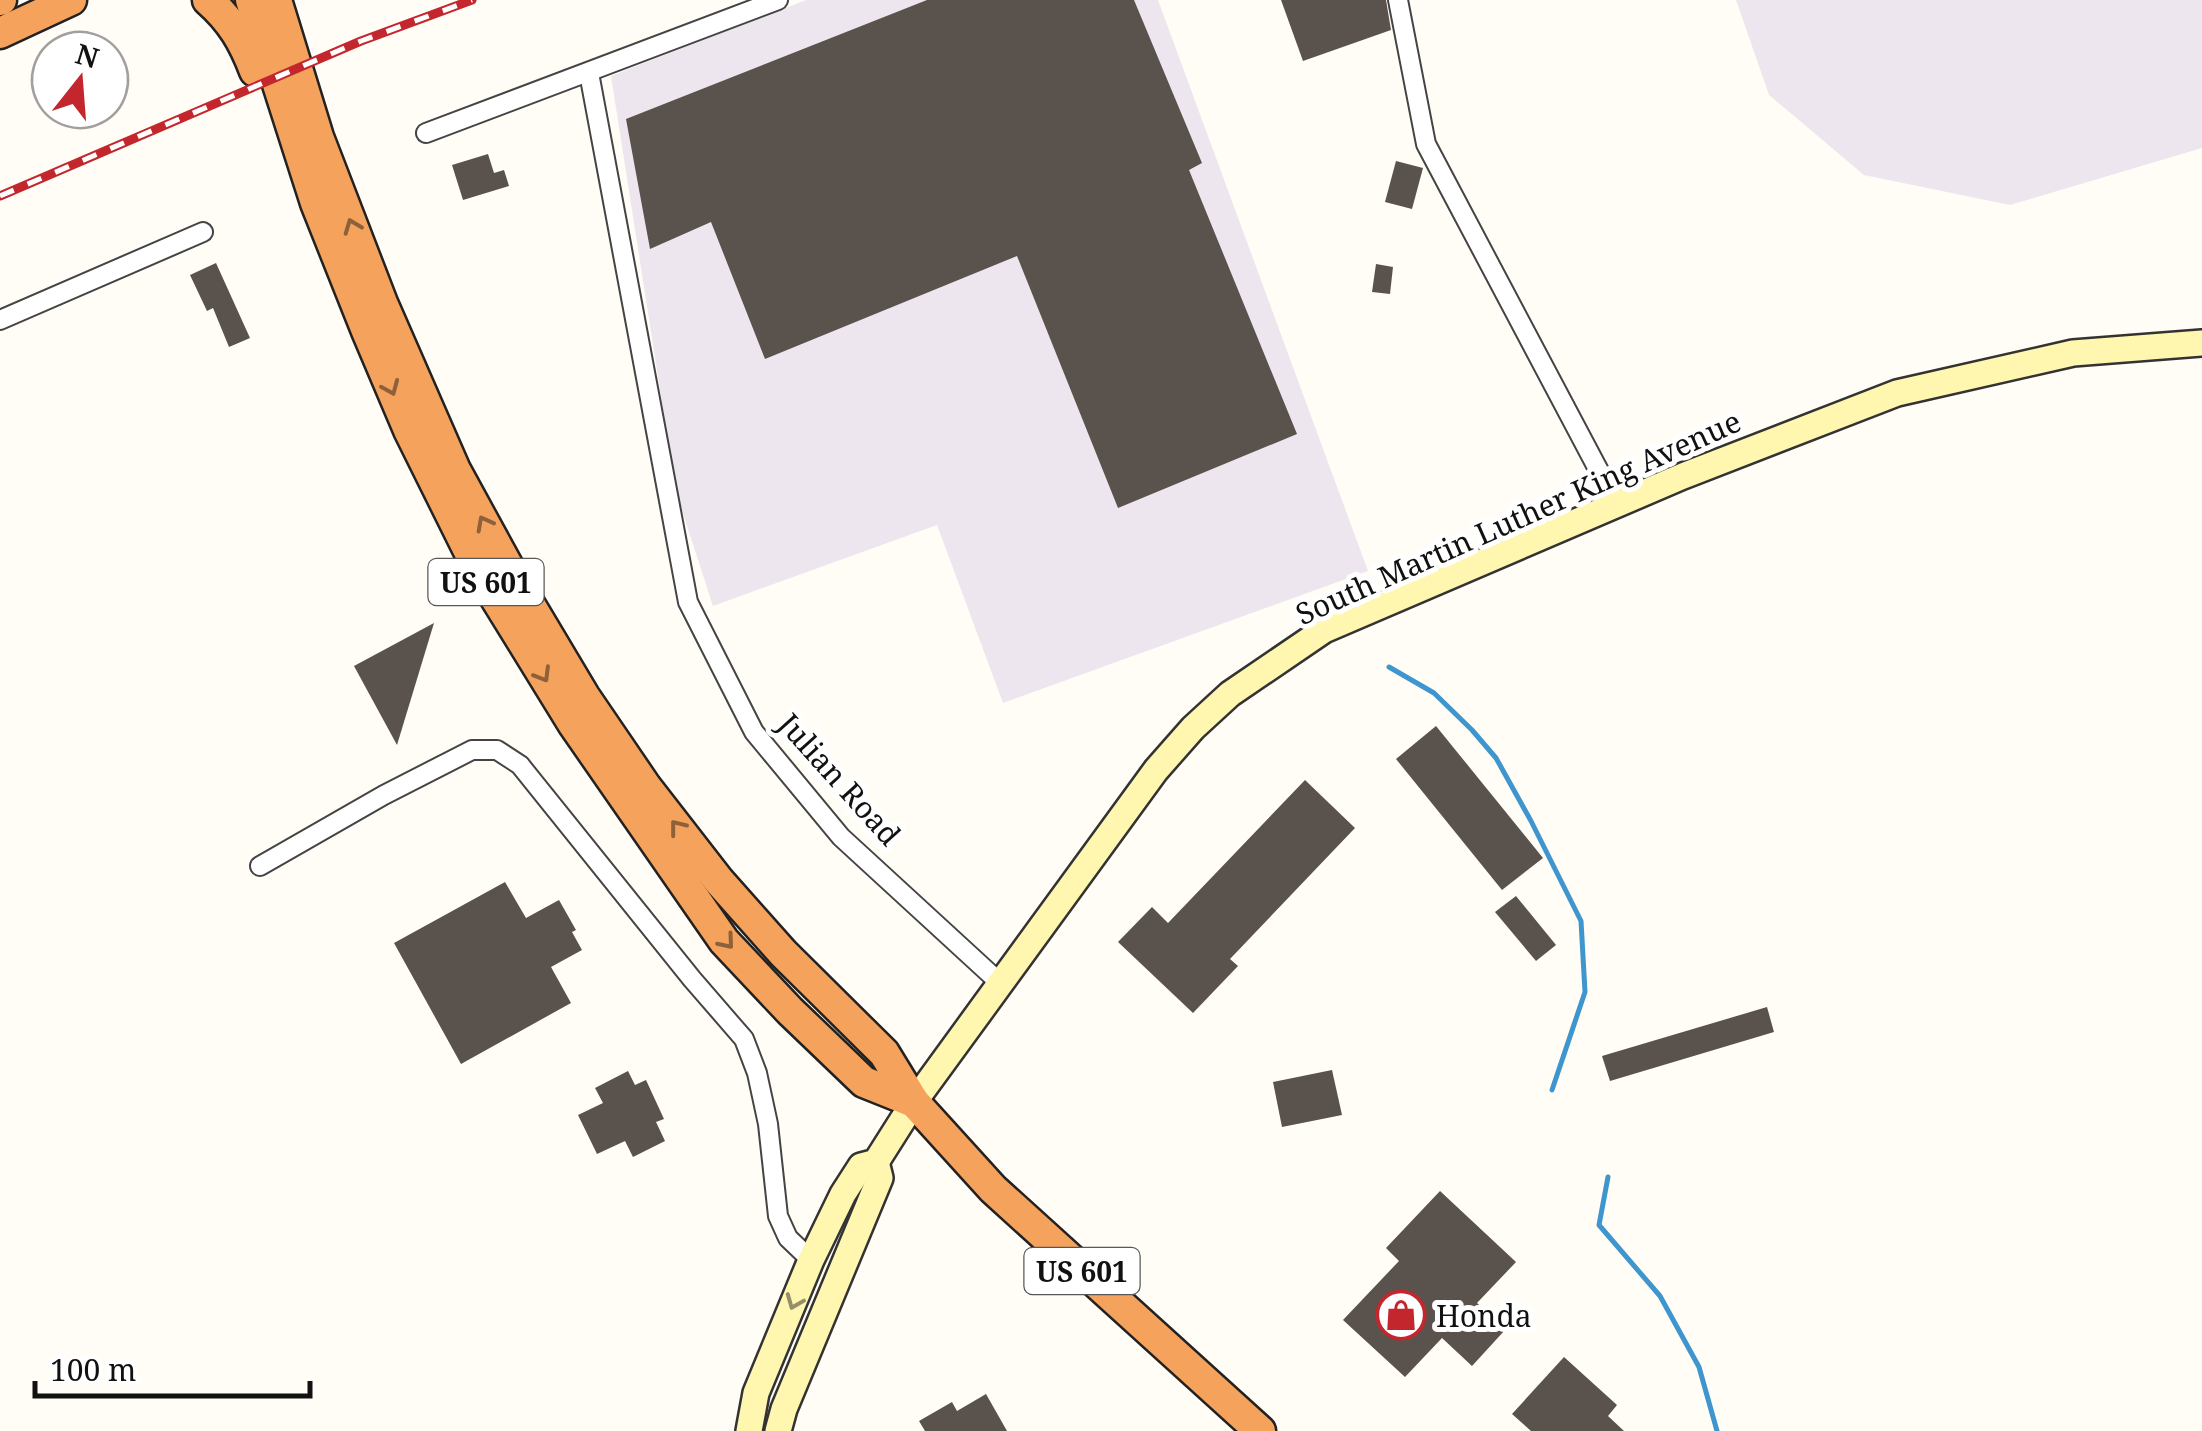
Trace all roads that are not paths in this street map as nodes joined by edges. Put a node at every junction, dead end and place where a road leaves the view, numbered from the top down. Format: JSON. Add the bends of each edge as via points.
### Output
{"nodes":[{"id":1,"x":71,"y":0,"type":"edge"},
{"id":2,"x":208,"y":0,"type":"edge"},
{"id":3,"x":251,"y":0,"type":"edge"},
{"id":4,"x":276,"y":0,"type":"edge"},
{"id":5,"x":778,"y":0,"type":"edge"},
{"id":6,"x":1398,"y":0,"type":"edge"},
{"id":7,"x":0,"y":33,"type":"edge"},
{"id":8,"x":589,"y":73,"type":"junction"},
{"id":9,"x":426,"y":133,"type":"dead end"},
{"id":10,"x":203,"y":232,"type":"dead end"},
{"id":11,"x":0,"y":320,"type":"edge"},
{"id":12,"x":366,"y":331,"type":"junction"},
{"id":13,"x":2202,"y":342,"type":"edge"},
{"id":14,"x":1617,"y":505,"type":"junction"},
{"id":15,"x":260,"y":866,"type":"dead end"},
{"id":16,"x":1000,"y":984,"type":"junction"},
{"id":17,"x":914,"y":1102,"type":"junction"},
{"id":18,"x":876,"y":1162,"type":"junction"},
{"id":19,"x":811,"y":1260,"type":"junction"},
{"id":20,"x":748,"y":1431,"type":"edge"},
{"id":21,"x":778,"y":1431,"type":"edge"},
{"id":22,"x":1260,"y":1431,"type":"edge"}],
"edges":[{"from":1,"to":7,"type":"highway"},
{"from":2,"to":12,"type":"highway","via":[[244,42],[306,206]]},
{"from":3,"to":12,"type":"highway","number":"US 601","via":[[316,203]]},
{"from":17,"to":4,"type":"highway","number":"US 601","one_way":true,"via":[[884,1054],[783,954],[646,787],[519,587],[455,470],[382,302],[318,136]]},
{"from":5,"to":8,"type":"street"},
{"from":6,"to":14,"type":"street","via":[[1426,144]]},
{"from":8,"to":9,"type":"street"},
{"from":8,"to":16,"type":"street","name":"Julian Road","via":[[688,602],[754,732],[841,837]]},
{"from":10,"to":11,"type":"street"},
{"from":12,"to":17,"type":"highway","number":"US 601","one_way":true,"via":[[479,571],[574,725],[724,941],[864,1082]]},
{"from":13,"to":14,"type":"street","name":"South Martin Luther King Avenue","via":[[2073,353],[1897,394]]},
{"from":14,"to":16,"type":"street","name":"South Martin Luther King Avenue","via":[[1324,630],[1230,694],[1156,770]]},
{"from":15,"to":19,"type":"street","via":[[472,750],[497,750],[520,765],[744,1039],[768,1124],[778,1216],[788,1238]]},
{"from":16,"to":17,"type":"street"},
{"from":17,"to":18,"type":"street"},
{"from":17,"to":22,"type":"highway","number":"US 601","via":[[993,1189]]},
{"from":18,"to":19,"type":"street","via":[[861,1166]]},
{"from":18,"to":21,"type":"street","via":[[880,1178]]},
{"from":19,"to":20,"type":"street","one_way":true,"via":[[756,1394]]}]}
